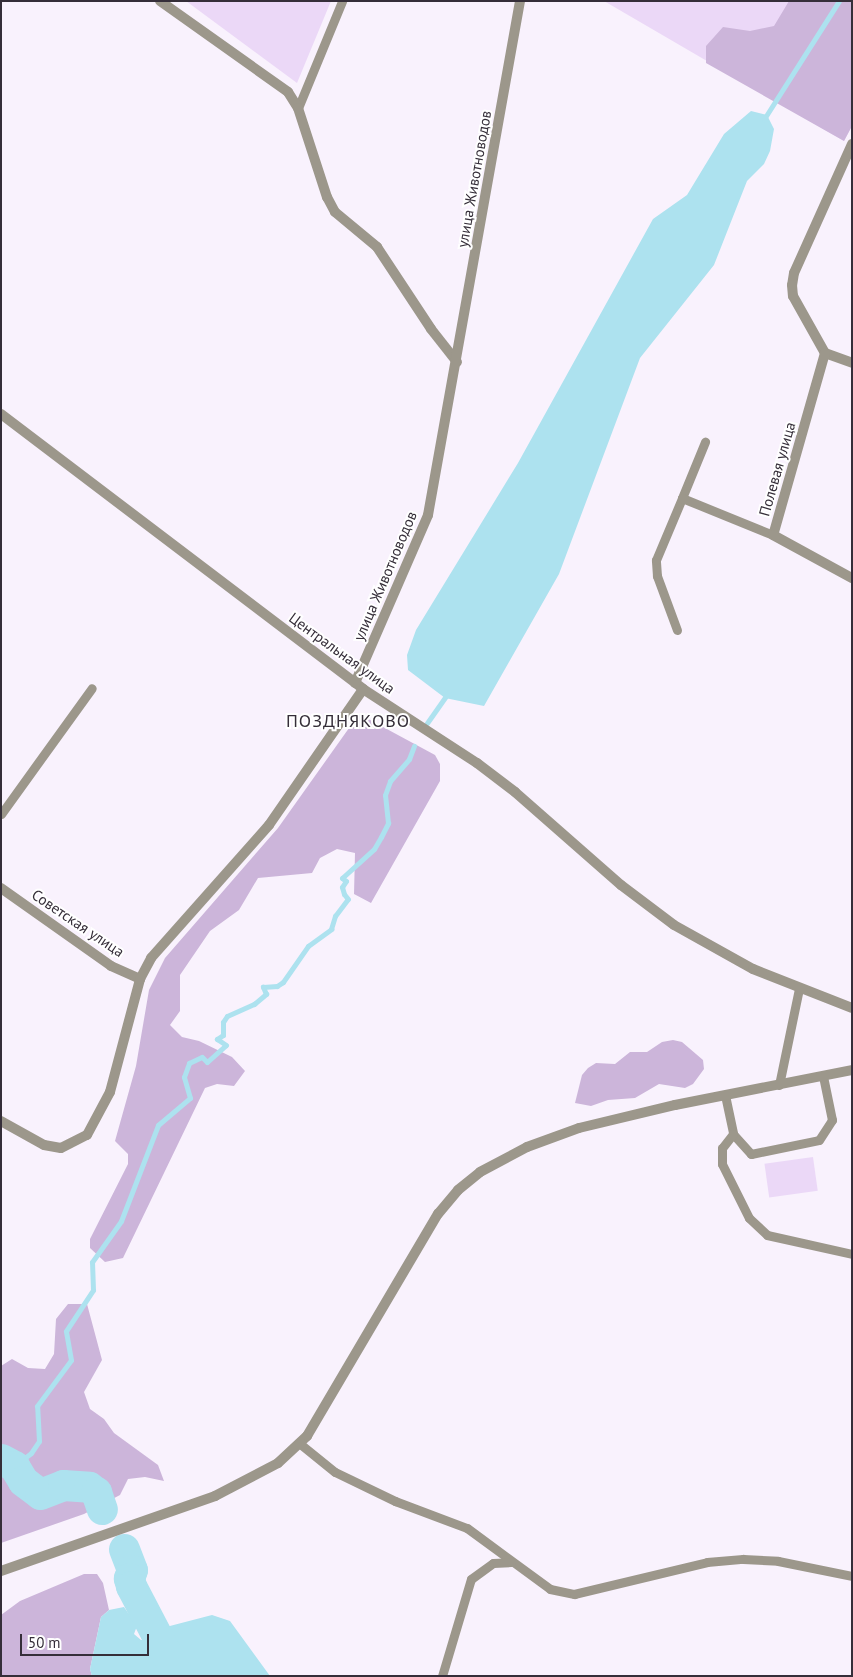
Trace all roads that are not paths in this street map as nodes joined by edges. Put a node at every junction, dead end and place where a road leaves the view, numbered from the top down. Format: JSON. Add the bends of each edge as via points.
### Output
{"nodes":[{"id":1,"x":160,"y":1,"type":"edge"},
{"id":2,"x":342,"y":1,"type":"edge"},
{"id":3,"x":520,"y":1,"type":"edge"},
{"id":4,"x":298,"y":108,"type":"junction"},
{"id":5,"x":852,"y":144,"type":"edge"},
{"id":6,"x":825,"y":353,"type":"junction"},
{"id":7,"x":458,"y":362,"type":"junction"},
{"id":8,"x":852,"y":363,"type":"edge"},
{"id":9,"x":1,"y":414,"type":"edge"},
{"id":10,"x":705,"y":442,"type":"dead end"},
{"id":11,"x":682,"y":498,"type":"junction"},
{"id":12,"x":774,"y":535,"type":"junction"},
{"id":13,"x":852,"y":578,"type":"edge"},
{"id":14,"x":677,"y":630,"type":"dead end"},
{"id":15,"x":359,"y":686,"type":"junction"},
{"id":16,"x":92,"y":688,"type":"dead end"},
{"id":17,"x":1,"y":814,"type":"edge"},
{"id":18,"x":1,"y":888,"type":"edge"},
{"id":19,"x":140,"y":979,"type":"junction"},
{"id":20,"x":799,"y":988,"type":"junction"},
{"id":21,"x":852,"y":1008,"type":"edge"},
{"id":22,"x":852,"y":1070,"type":"edge"},
{"id":23,"x":823,"y":1076,"type":"junction"},
{"id":24,"x":779,"y":1085,"type":"junction"},
{"id":25,"x":725,"y":1095,"type":"junction"},
{"id":26,"x":1,"y":1121,"type":"edge"},
{"id":27,"x":733,"y":1134,"type":"junction"},
{"id":28,"x":852,"y":1254,"type":"edge"},
{"id":29,"x":299,"y":1443,"type":"junction"},
{"id":30,"x":511,"y":1562,"type":"junction"},
{"id":31,"x":1,"y":1571,"type":"edge"},
{"id":32,"x":852,"y":1576,"type":"edge"},
{"id":33,"x":442,"y":1676,"type":"edge"}],
"edges":[{"from":1,"to":4,"type":"street","via":[[288,92]]},
{"from":2,"to":4,"type":"lane"},
{"from":3,"to":7,"type":"street","name":"улица Животноводов"},
{"from":4,"to":7,"type":"street","via":[[335,212],[376,247],[431,329]]},
{"from":5,"to":6,"type":"street","via":[[794,273],[792,285],[793,296]]},
{"from":6,"to":8,"type":"street"},
{"from":6,"to":12,"type":"street","name":"Полевая улица"},
{"from":7,"to":15,"type":"street","name":"улица Животноводов","via":[[428,516]]},
{"from":9,"to":15,"type":"street","name":"Центральная улица"},
{"from":10,"to":11,"type":"lane"},
{"from":11,"to":12,"type":"lane"},
{"from":11,"to":14,"type":"lane","via":[[656,560],[657,576]]},
{"from":12,"to":13,"type":"street","name":"Полевая улица"},
{"from":15,"to":19,"type":"street","name":"улица Животноводов","via":[[269,825],[151,958]]},
{"from":15,"to":20,"type":"street","name":"Центральная улица","via":[[516,792],[621,885],[674,925],[753,969]]},
{"from":16,"to":17,"type":"lane"},
{"from":18,"to":19,"type":"street","name":"Советская улица","via":[[112,966]]},
{"from":19,"to":26,"type":"street","name":"улица Животноводов","via":[[110,1092],[87,1135],[61,1148],[44,1145]]},
{"from":20,"to":21,"type":"street","name":"Центральная улица"},
{"from":20,"to":24,"type":"lane"},
{"from":22,"to":23,"type":"street"},
{"from":23,"to":24,"type":"street"},
{"from":23,"to":27,"type":"lane","via":[[832,1120],[819,1140],[751,1154]]},
{"from":24,"to":25,"type":"street"},
{"from":25,"to":27,"type":"lane"},
{"from":25,"to":29,"type":"street","via":[[579,1128],[527,1148],[480,1172],[458,1190],[438,1214],[307,1436]]},
{"from":27,"to":28,"type":"lane","via":[[722,1148],[722,1164],[749,1218],[767,1235]]},
{"from":29,"to":30,"type":"lane","via":[[335,1472],[395,1501],[467,1528]]},
{"from":29,"to":31,"type":"street","via":[[278,1464],[215,1496]]},
{"from":30,"to":32,"type":"lane","via":[[550,1589],[574,1594],[707,1562],[744,1559],[778,1561]]},
{"from":30,"to":33,"type":"lane","via":[[493,1563],[471,1579]]}]}
